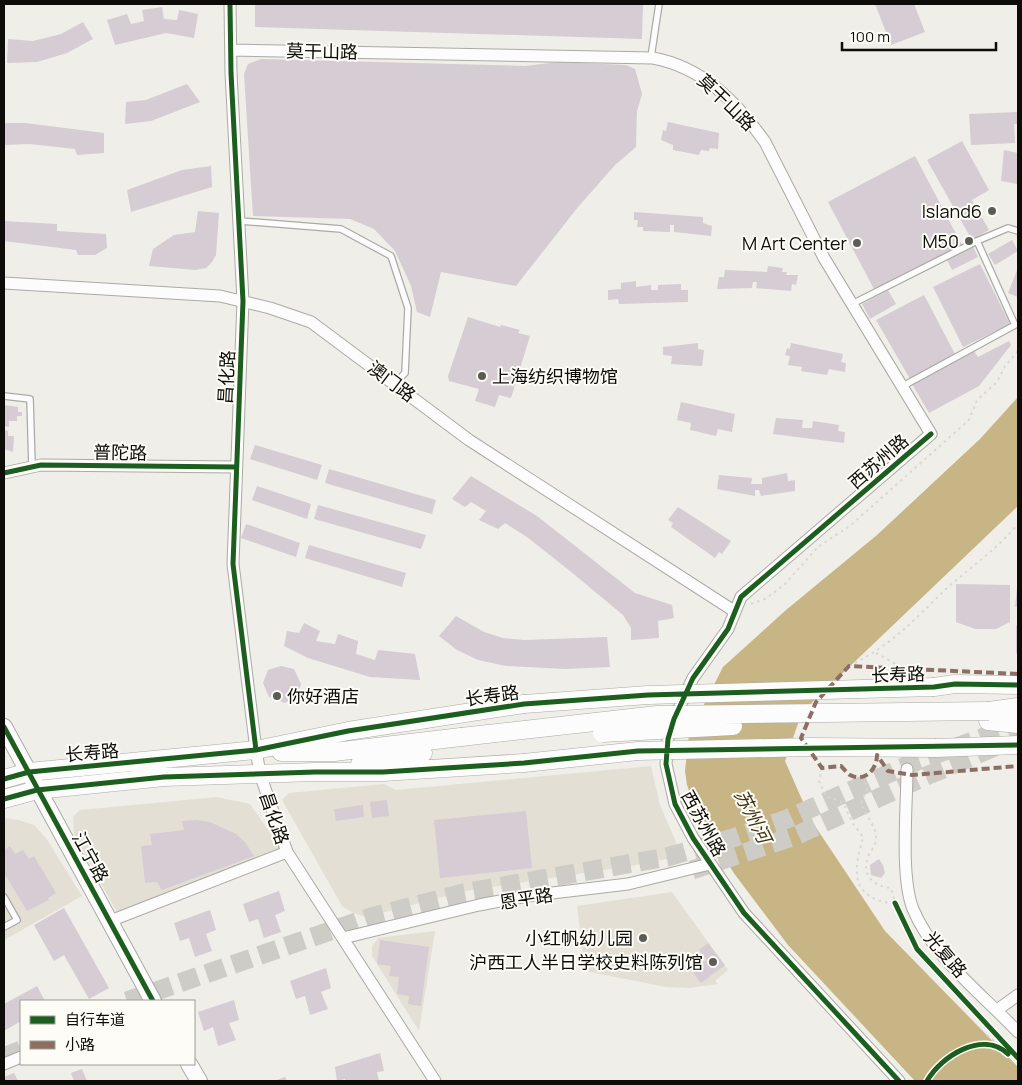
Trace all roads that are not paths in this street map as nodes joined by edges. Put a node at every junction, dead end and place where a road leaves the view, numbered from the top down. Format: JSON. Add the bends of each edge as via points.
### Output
{"nodes":[{"id":1,"x":230,"y":4,"type":"edge"},
{"id":2,"x":659,"y":4,"type":"edge"},
{"id":3,"x":231,"y":50,"type":"junction"},
{"id":4,"x":651,"y":57,"type":"junction"},
{"id":5,"x":240,"y":221,"type":"junction"},
{"id":6,"x":1018,"y":231,"type":"edge"},
{"id":7,"x":977,"y":241,"type":"junction"},
{"id":8,"x":4,"y":283,"type":"edge"},
{"id":9,"x":243,"y":300,"type":"junction"},
{"id":10,"x":852,"y":304,"type":"junction"},
{"id":11,"x":395,"y":383,"type":"junction"},
{"id":12,"x":903,"y":386,"type":"junction"},
{"id":13,"x":4,"y":396,"type":"edge"},
{"id":14,"x":931,"y":434,"type":"joint"},
{"id":15,"x":32,"y":466,"type":"junction"},
{"id":16,"x":236,"y":467,"type":"junction"},
{"id":17,"x":4,"y":473,"type":"edge"},
{"id":18,"x":734,"y":611,"type":"junction"},
{"id":19,"x":1018,"y":685,"type":"edge"},
{"id":20,"x":1018,"y":707,"type":"edge"},
{"id":21,"x":988,"y":716,"type":"junction"},
{"id":22,"x":1018,"y":724,"type":"edge"},
{"id":23,"x":4,"y":727,"type":"edge"},
{"id":24,"x":462,"y":743,"type":"junction"},
{"id":25,"x":1018,"y":746,"type":"edge"},
{"id":26,"x":256,"y":750,"type":"junction"},
{"id":27,"x":907,"y":769,"type":"dead end"},
{"id":28,"x":28,"y":772,"type":"junction"},
{"id":29,"x":315,"y":772,"type":"junction"},
{"id":30,"x":260,"y":774,"type":"junction"},
{"id":31,"x":4,"y":779,"type":"edge"},
{"id":32,"x":37,"y":790,"type":"junction"},
{"id":33,"x":4,"y":799,"type":"edge"},
{"id":34,"x":287,"y":852,"type":"junction"},
{"id":35,"x":710,"y":864,"type":"junction"},
{"id":36,"x":4,"y":897,"type":"edge"},
{"id":37,"x":110,"y":921,"type":"junction"},
{"id":38,"x":4,"y":928,"type":"edge"},
{"id":39,"x":343,"y":938,"type":"junction"},
{"id":40,"x":1018,"y":995,"type":"edge"},
{"id":41,"x":152,"y":1000,"type":"edge"},
{"id":42,"x":997,"y":1010,"type":"junction"},
{"id":43,"x":1018,"y":1032,"type":"edge"},
{"id":44,"x":20,"y":1057,"type":"edge"},
{"id":45,"x":4,"y":1064,"type":"edge"},
{"id":46,"x":190,"y":1065,"type":"edge"},
{"id":47,"x":199,"y":1081,"type":"edge"},
{"id":48,"x":435,"y":1081,"type":"edge"},
{"id":49,"x":899,"y":1081,"type":"edge"}],
"edges":[{"from":1,"to":3,"type":"street","name":"昌化路"},
{"from":2,"to":4,"type":"lane"},
{"from":3,"to":4,"type":"street","name":"莫干山路"},
{"from":3,"to":5,"type":"street","name":"昌化路"},
{"from":4,"to":10,"type":"street","name":"莫干山路","via":[[698,73],[754,126],[770,149],[824,258]]},
{"from":5,"to":9,"type":"street","name":"昌化路"},
{"from":5,"to":11,"type":"lane","via":[[341,229],[390,256],[408,308],[405,373]]},
{"from":6,"to":7,"type":"lane","via":[[1008,228]]},
{"from":7,"to":10,"type":"lane"},
{"from":7,"to":12,"type":"lane","via":[[1015,326]]},
{"from":8,"to":9,"type":"street","name":"澳门路"},
{"from":9,"to":11,"type":"street","name":"澳门路","via":[[311,322]]},
{"from":9,"to":16,"type":"street","name":"昌化路"},
{"from":10,"to":12,"type":"street","name":"莫干山路"},
{"from":11,"to":18,"type":"street","name":"澳门路","via":[[469,440]]},
{"from":12,"to":14,"type":"street","name":"莫干山路"},
{"from":13,"to":15,"type":"lane","via":[[30,399]]},
{"from":14,"to":18,"type":"street","name":"西苏州路","via":[[746,592]]},
{"from":15,"to":16,"type":"street","name":"普陀路"},
{"from":15,"to":17,"type":"street","name":"普陀路"},
{"from":16,"to":26,"type":"street","name":"昌化路","via":[[234,564]]},
{"from":18,"to":35,"type":"street","name":"西苏州路","via":[[728,629],[685,692],[674,719],[667,751],[667,775],[675,804]]},
{"from":19,"to":26,"type":"main road","name":"长寿路","bridge":true,"via":[[955,684],[648,695],[524,704],[348,731]]},
{"from":20,"to":21,"type":"main road","name":"长寿路"},
{"from":21,"to":22,"type":"main road","name":"长寿路"},
{"from":21,"to":24,"type":"main road","name":"长寿路","bridge":true,"via":[[623,731]]},
{"from":23,"to":28,"type":"main road","name":"江宁路"},
{"from":24,"to":26,"type":"main road","name":"长寿路","via":[[334,752]]},
{"from":24,"to":29,"type":"main road","name":"长寿路"},
{"from":25,"to":29,"type":"main road","name":"长寿路","bridge":true,"via":[[638,751],[524,763],[383,772]]},
{"from":26,"to":28,"type":"main road","name":"长寿路"},
{"from":26,"to":30,"type":"street","name":"昌化路"},
{"from":27,"to":42,"type":"street","name":"光复路","via":[[906,872],[912,908],[930,942]]},
{"from":28,"to":31,"type":"main road","name":"长寿路"},
{"from":28,"to":32,"type":"main road","name":"江宁路"},
{"from":29,"to":30,"type":"main road","name":"长寿路"},
{"from":30,"to":32,"type":"main road","name":"长寿路","via":[[164,777]]},
{"from":30,"to":34,"type":"street","name":"昌化路"},
{"from":32,"to":33,"type":"main road","name":"长寿路"},
{"from":32,"to":37,"type":"main road","name":"江宁路"},
{"from":34,"to":37,"type":"street"},
{"from":34,"to":39,"type":"street","name":"昌化路"},
{"from":35,"to":39,"type":"street","name":"恩平路","via":[[628,884],[479,905]]},
{"from":35,"to":49,"type":"street","name":"西苏州路","via":[[744,913]]},
{"from":36,"to":38,"type":"lane","via":[[17,920]]},
{"from":37,"to":41,"type":"main road","name":"江宁路"},
{"from":39,"to":48,"type":"street","name":"昌化路"},
{"from":40,"to":42,"type":"street"},
{"from":42,"to":43,"type":"street","name":"光复路"},
{"from":44,"to":45,"type":"street"},
{"from":46,"to":47,"type":"main road"}]}
